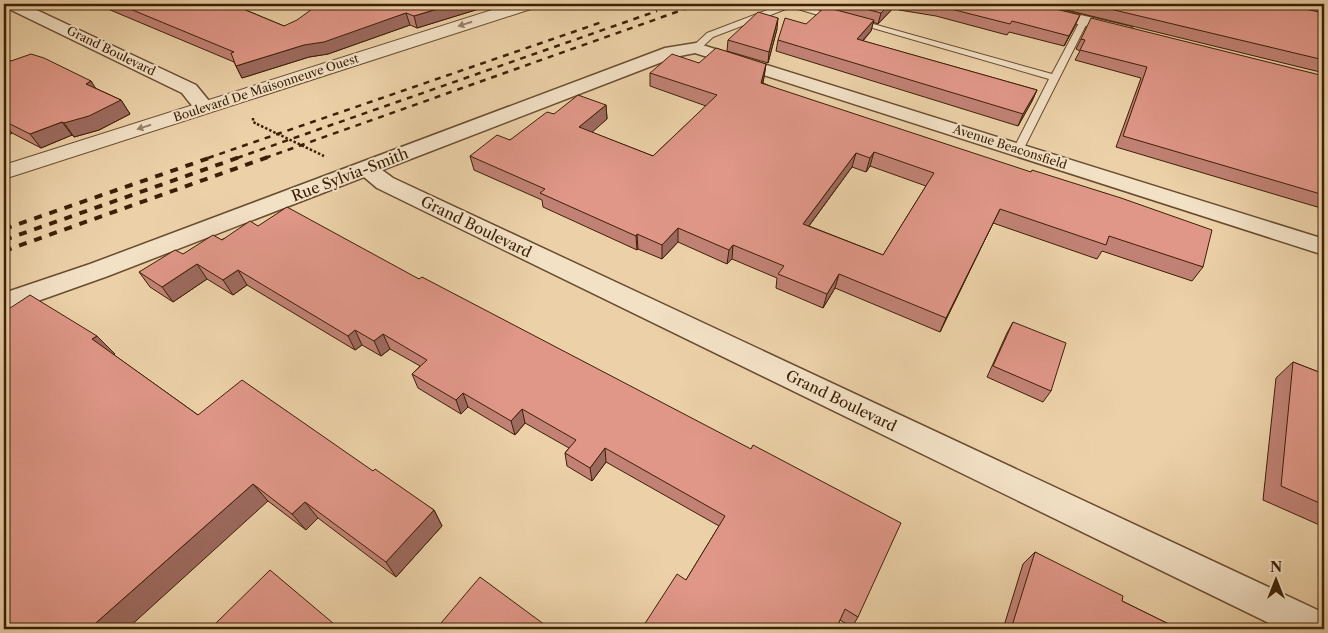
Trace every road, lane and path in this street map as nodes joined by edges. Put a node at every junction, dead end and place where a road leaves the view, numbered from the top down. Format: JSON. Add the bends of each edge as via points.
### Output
{"nodes":[{"id":1,"x":11,"y":4,"type":"edge"},
{"id":2,"x":528,"y":4,"type":"edge"},
{"id":3,"x":790,"y":4,"type":"edge"},
{"id":4,"x":1016,"y":4,"type":"edge"},
{"id":5,"x":1084,"y":21,"type":"junction"},
{"id":6,"x":1142,"y":35,"type":"edge"},
{"id":7,"x":696,"y":48,"type":"junction"},
{"id":8,"x":1056,"y":78,"type":"junction"},
{"id":9,"x":204,"y":107,"type":"junction"},
{"id":10,"x":257,"y":124,"type":"dead end"},
{"id":11,"x":1018,"y":150,"type":"junction"},
{"id":12,"x":324,"y":156,"type":"dead end"},
{"id":13,"x":367,"y":169,"type":"junction"},
{"id":14,"x":4,"y":172,"type":"edge"},
{"id":15,"x":1324,"y":247,"type":"edge"},
{"id":16,"x":4,"y":303,"type":"edge"},
{"id":17,"x":1319,"y":629,"type":"edge"}],
"edges":[{"from":1,"to":9,"type":"street","name":"Grand Boulevard","via":[[189,89]]},
{"from":2,"to":9,"type":"street","name":"Boulevard De Maisonneuve Ouest","one_way":true},
{"from":3,"to":7,"type":"lane","via":[[710,35]]},
{"from":3,"to":8,"type":"lane"},
{"from":4,"to":5,"type":"street"},
{"from":5,"to":6,"type":"street"},
{"from":5,"to":8,"type":"lane"},
{"from":7,"to":11,"type":"street","name":"Avenue Beaconsfield"},
{"from":7,"to":13,"type":"street","name":"Rue Sylvia-Smith","via":[[671,52]]},
{"from":8,"to":11,"type":"lane"},
{"from":9,"to":14,"type":"street","name":"Boulevard De Maisonneuve Ouest","one_way":true},
{"from":10,"to":12,"type":"path","bridge":true},
{"from":11,"to":15,"type":"street","name":"Avenue Beaconsfield"},
{"from":13,"to":16,"type":"street","name":"Rue Sylvia-Smith"},
{"from":13,"to":17,"type":"street","name":"Grand Boulevard","via":[[384,183]]}]}
